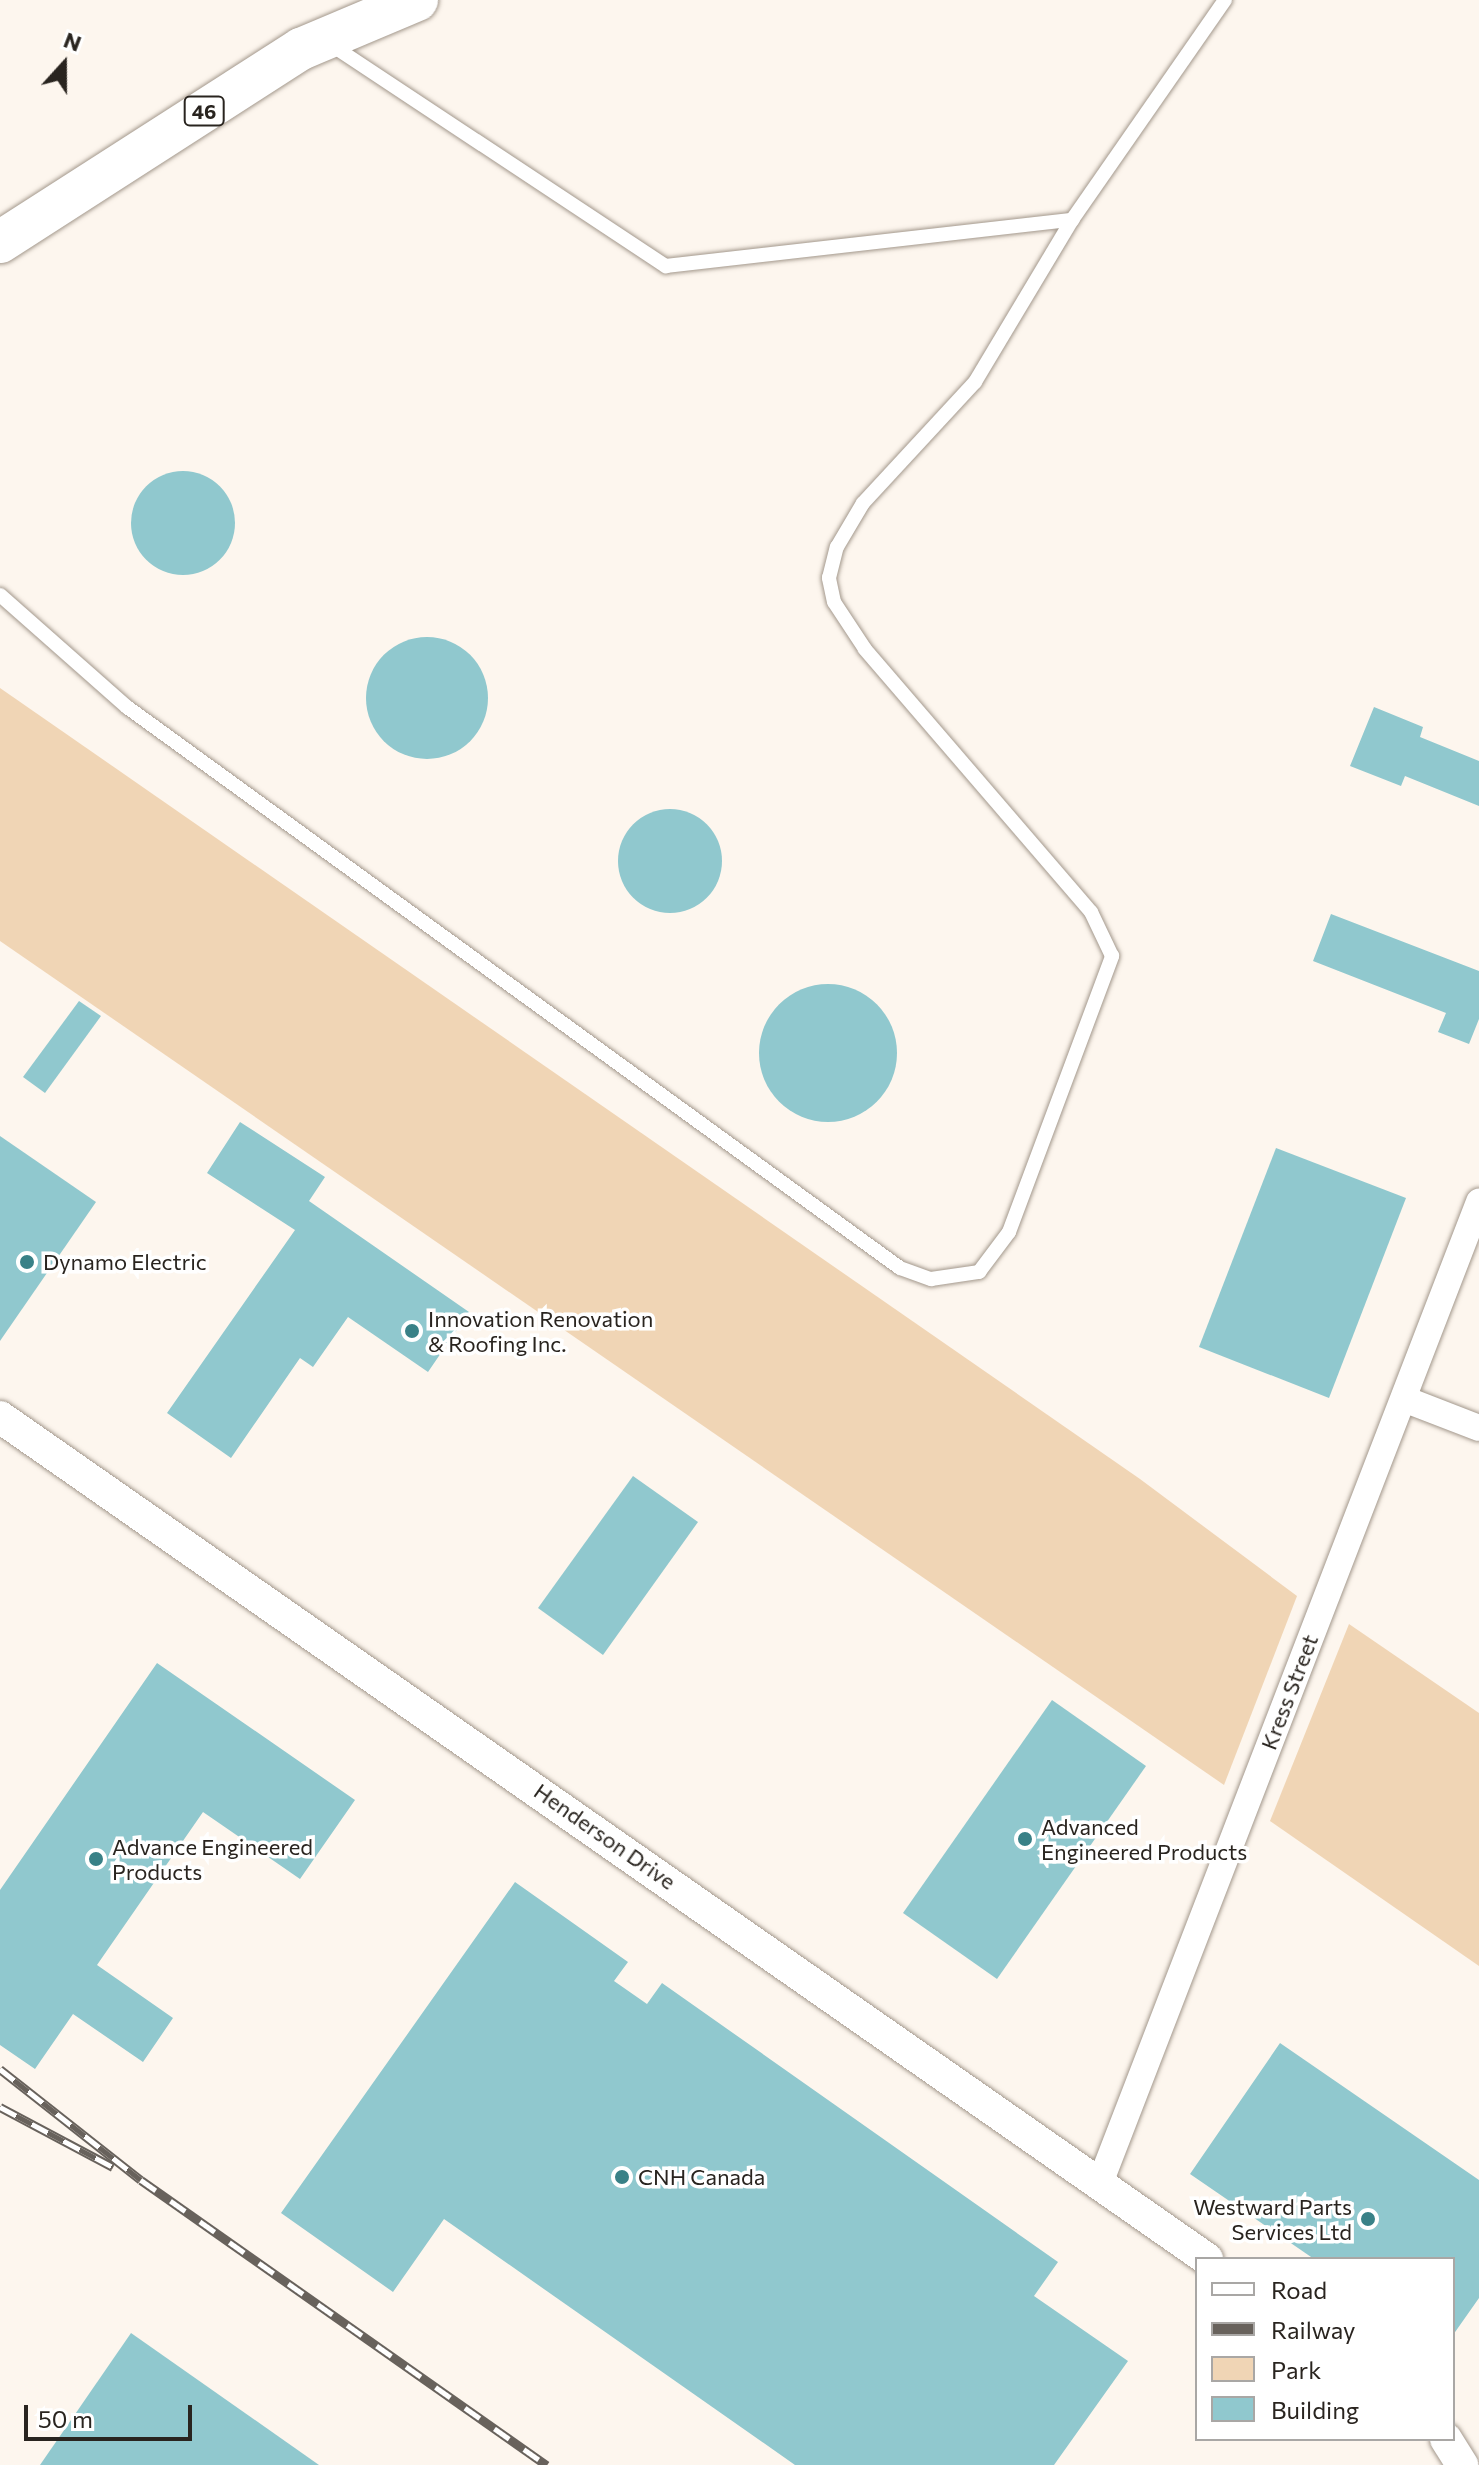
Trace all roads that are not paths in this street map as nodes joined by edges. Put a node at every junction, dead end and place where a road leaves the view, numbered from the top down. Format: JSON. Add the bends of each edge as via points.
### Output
{"nodes":[{"id":1,"x":417,"y":0,"type":"edge"},
{"id":2,"x":1225,"y":0,"type":"edge"},
{"id":3,"x":323,"y":40,"type":"junction"},
{"id":4,"x":1072,"y":220,"type":"junction"},
{"id":5,"x":0,"y":242,"type":"edge"},
{"id":6,"x":0,"y":595,"type":"edge"},
{"id":7,"x":1479,"y":1202,"type":"edge"},
{"id":8,"x":1404,"y":1399,"type":"junction"},
{"id":9,"x":0,"y":1417,"type":"edge"},
{"id":10,"x":1479,"y":1428,"type":"edge"},
{"id":11,"x":1100,"y":2183,"type":"junction"},
{"id":12,"x":1204,"y":2257,"type":"edge"},
{"id":13,"x":1447,"y":2441,"type":"edge"},
{"id":14,"x":1462,"y":2465,"type":"edge"}],
"edges":[{"from":1,"to":3,"type":"main road","number":"46"},
{"from":2,"to":4,"type":"lane"},
{"from":3,"to":4,"type":"lane","via":[[666,266]]},
{"from":3,"to":5,"type":"main road","number":"46"},
{"from":4,"to":6,"type":"lane","via":[[975,382],[863,503],[837,547],[829,578],[834,602],[865,649],[1091,912],[1112,956],[1009,1232],[979,1272],[931,1279],[900,1268],[127,707]]},
{"from":7,"to":8,"type":"street","name":"Kress Street"},
{"from":8,"to":10,"type":"street"},
{"from":8,"to":11,"type":"street","name":"Kress Street"},
{"from":9,"to":11,"type":"street","name":"Henderson Drive"},
{"from":11,"to":12,"type":"street","name":"Henderson Drive"},
{"from":13,"to":14,"type":"street"}]}
